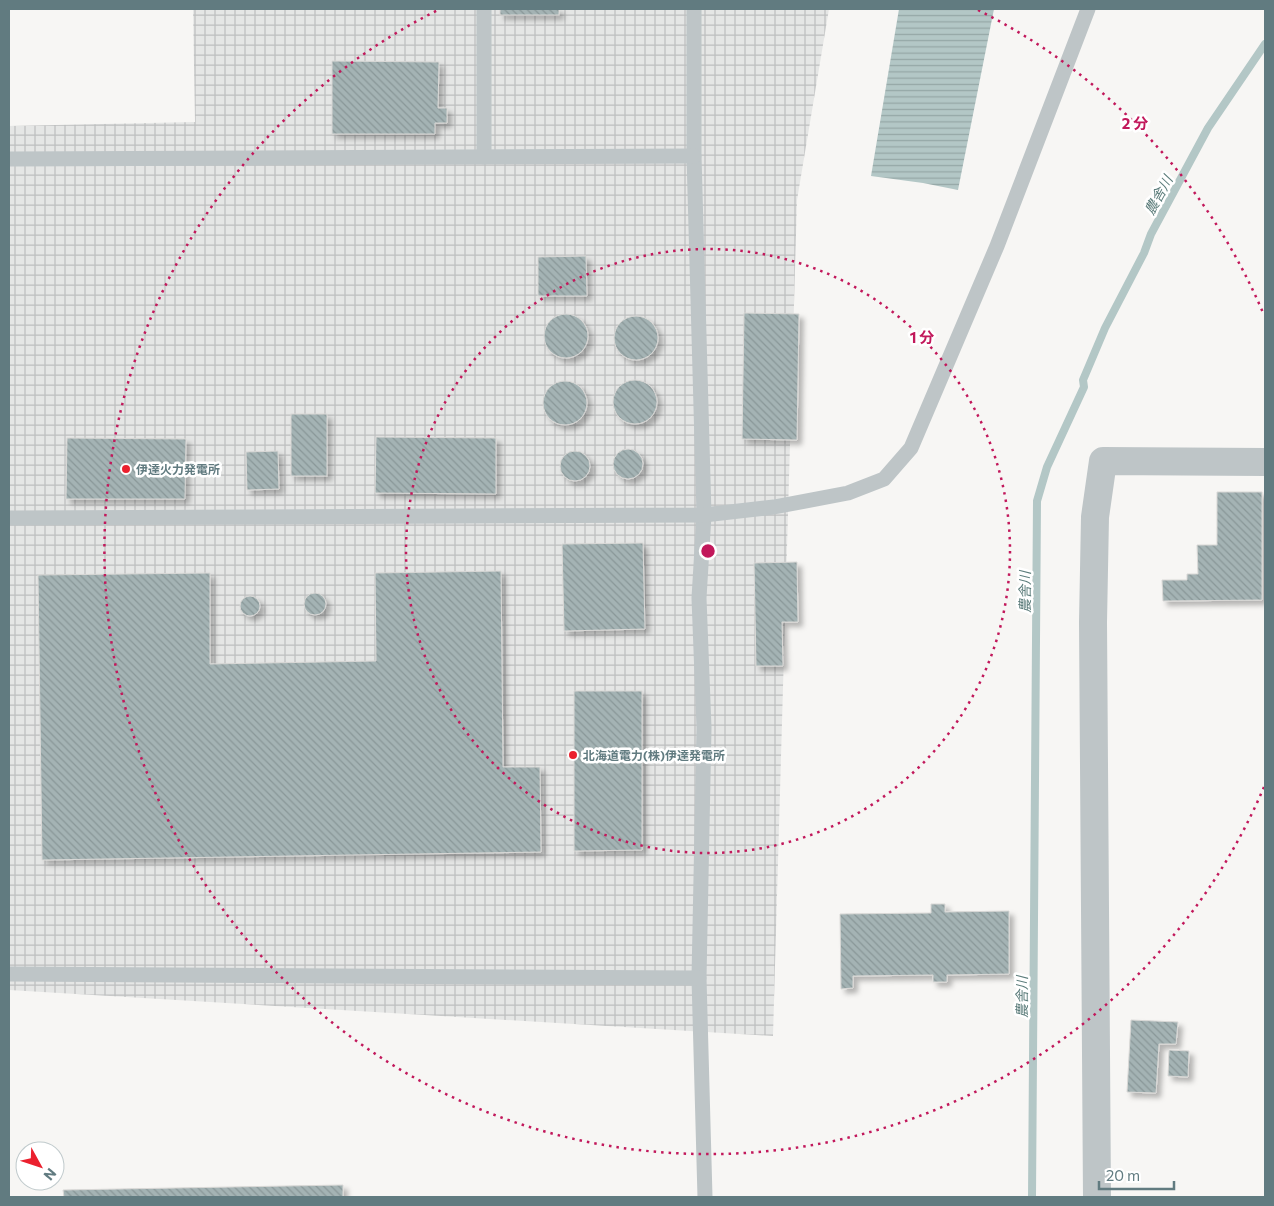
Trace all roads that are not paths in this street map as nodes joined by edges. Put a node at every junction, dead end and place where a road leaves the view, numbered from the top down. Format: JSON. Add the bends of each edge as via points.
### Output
{"nodes":[{"id":1,"x":484,"y":9,"type":"edge"},
{"id":2,"x":694,"y":9,"type":"edge"},
{"id":3,"x":1088,"y":9,"type":"edge"},
{"id":4,"x":694,"y":156,"type":"junction"},
{"id":5,"x":484,"y":157,"type":"junction"},
{"id":6,"x":9,"y":159,"type":"edge"},
{"id":7,"x":1265,"y":462,"type":"edge"},
{"id":8,"x":704,"y":515,"type":"junction"},
{"id":9,"x":9,"y":518,"type":"edge"},
{"id":10,"x":9,"y":974,"type":"edge"},
{"id":11,"x":699,"y":978,"type":"junction"},
{"id":12,"x":705,"y":1197,"type":"edge"},
{"id":13,"x":1097,"y":1197,"type":"edge"}],
"edges":[{"from":1,"to":5,"type":"lane"},
{"from":2,"to":4,"type":"lane"},
{"from":3,"to":8,"type":"lane","via":[[997,246],[911,448],[884,479],[848,493],[774,507]]},
{"from":4,"to":5,"type":"lane"},
{"from":4,"to":8,"type":"lane"},
{"from":5,"to":6,"type":"lane"},
{"from":7,"to":13,"type":"street","via":[[1103,461],[1095,518],[1093,622]]},
{"from":8,"to":9,"type":"lane"},
{"from":8,"to":11,"type":"lane","via":[[698,598],[704,728]]},
{"from":10,"to":11,"type":"lane"},
{"from":11,"to":12,"type":"lane"}]}
